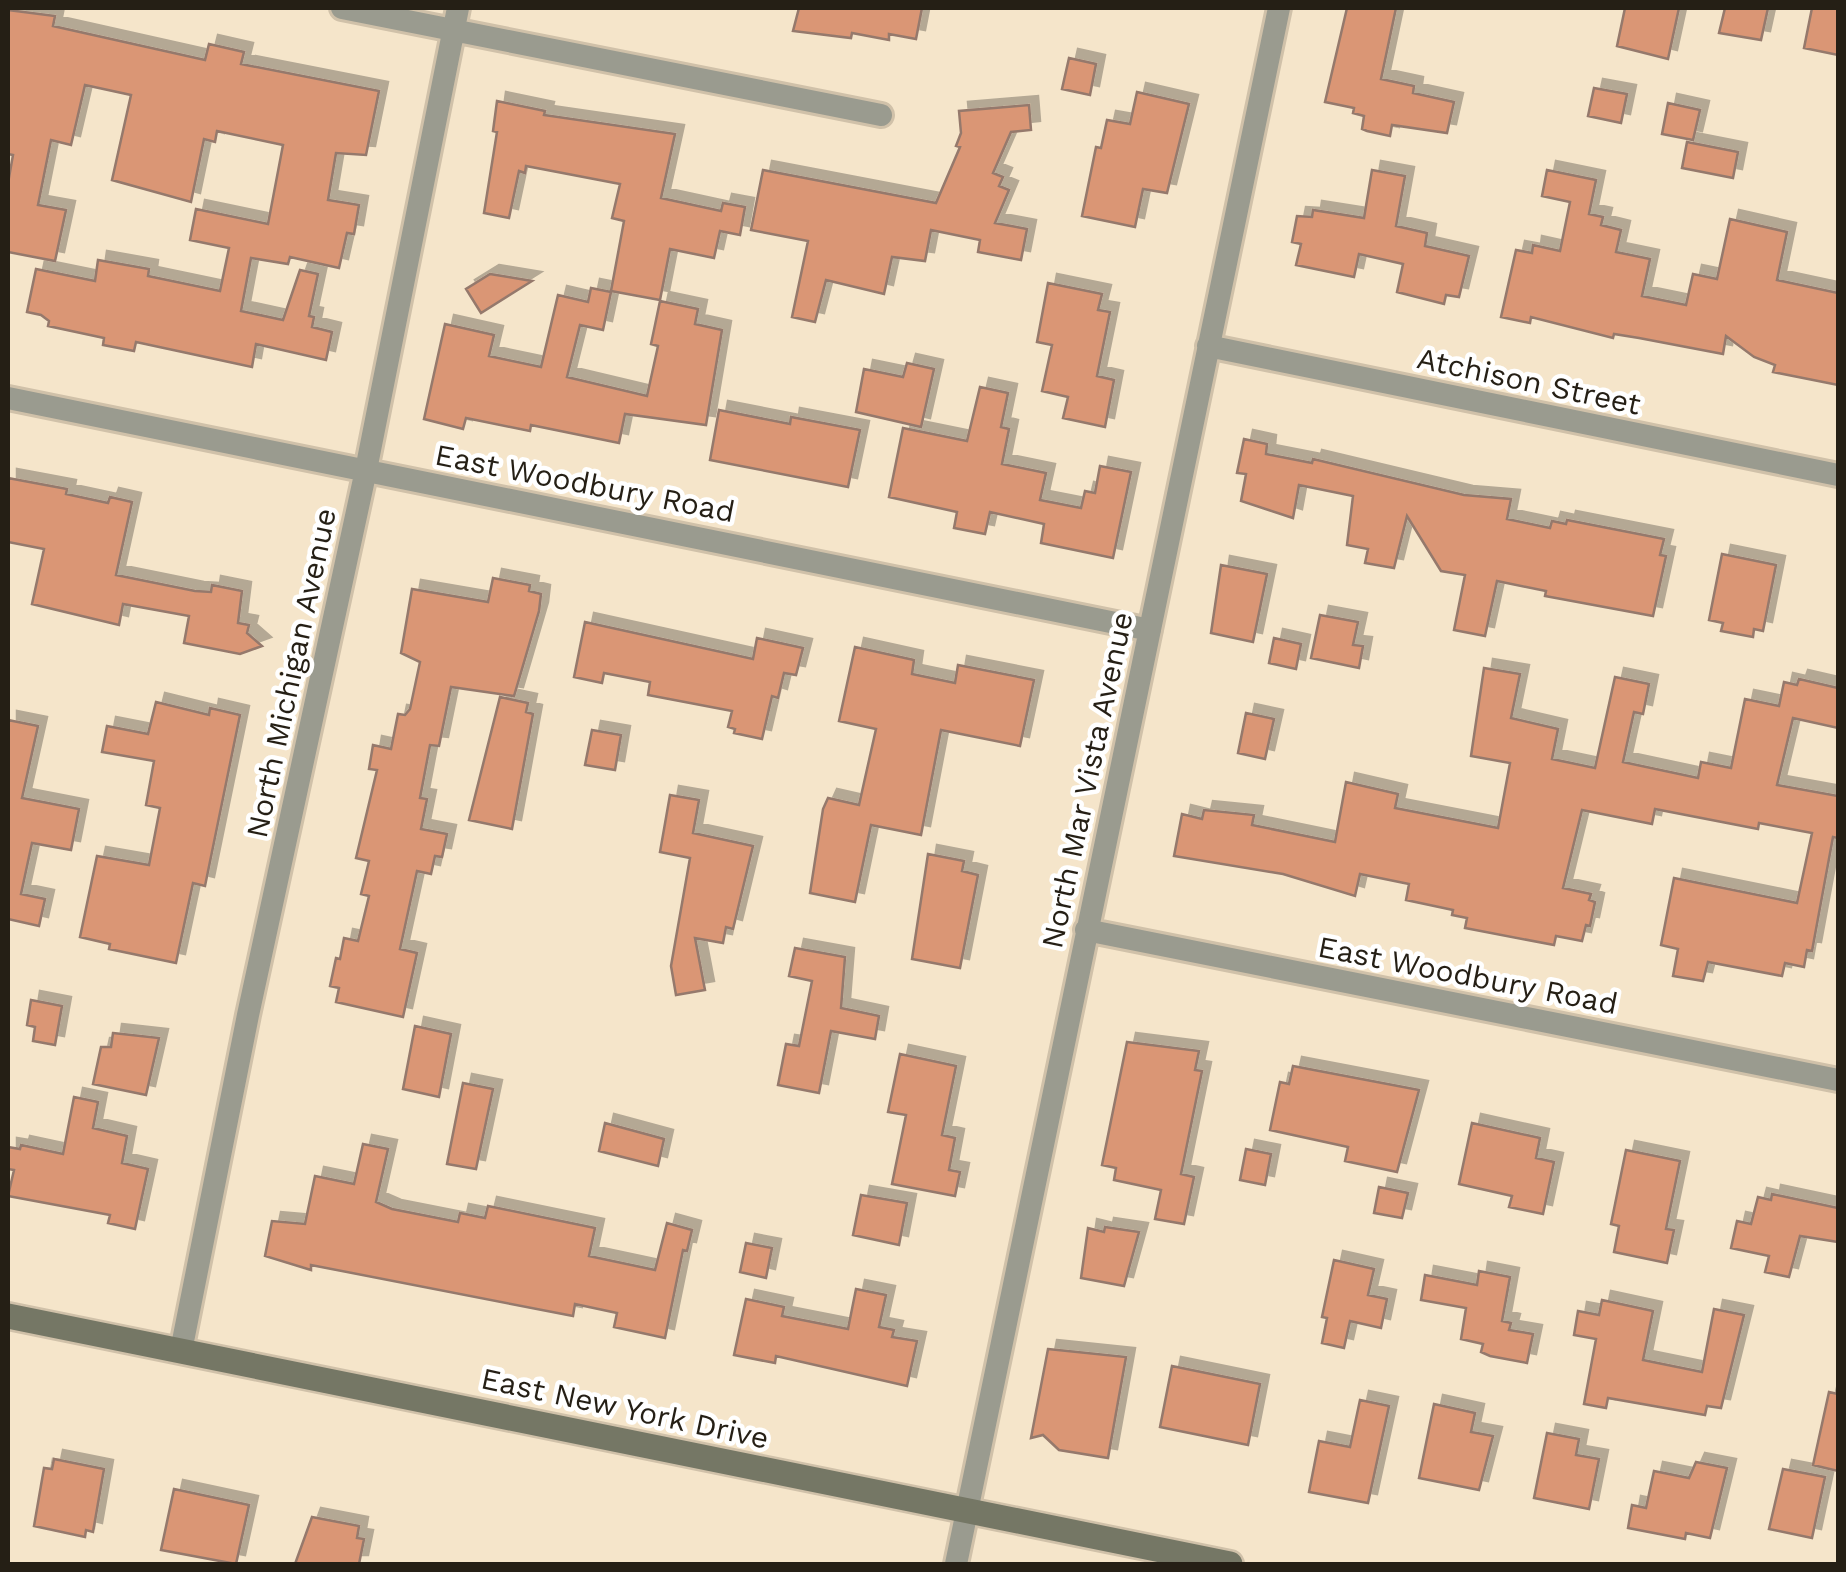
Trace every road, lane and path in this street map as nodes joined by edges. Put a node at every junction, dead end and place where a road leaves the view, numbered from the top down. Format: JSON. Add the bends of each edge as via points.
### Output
{"nodes":[{"id":1,"x":342,"y":8,"type":"edge"},
{"id":2,"x":1279,"y":8,"type":"edge"},
{"id":3,"x":456,"y":19,"type":"edge"},
{"id":4,"x":881,"y":115,"type":"dead end"},
{"id":5,"x":1208,"y":346,"type":"junction"},
{"id":6,"x":8,"y":398,"type":"edge"},
{"id":7,"x":366,"y":470,"type":"junction"},
{"id":8,"x":1838,"y":475,"type":"edge"},
{"id":9,"x":1150,"y":630,"type":"junction"},
{"id":10,"x":1086,"y":930,"type":"junction"},
{"id":11,"x":1838,"y":1080,"type":"edge"},
{"id":12,"x":8,"y":1316,"type":"edge"},
{"id":13,"x":180,"y":1351,"type":"junction"},
{"id":14,"x":968,"y":1513,"type":"junction"},
{"id":15,"x":956,"y":1564,"type":"edge"},
{"id":16,"x":1230,"y":1564,"type":"edge"}],
"edges":[{"from":1,"to":3,"type":"street"},
{"from":2,"to":5,"type":"street","name":"North Mar Vista Avenue"},
{"from":3,"to":4,"type":"street"},
{"from":3,"to":7,"type":"street","name":"North Michigan Avenue"},
{"from":5,"to":8,"type":"street","name":"Atchison Street"},
{"from":5,"to":9,"type":"street","name":"North Mar Vista Avenue"},
{"from":6,"to":7,"type":"street","name":"East Woodbury Road"},
{"from":7,"to":9,"type":"street","name":"East Woodbury Road"},
{"from":7,"to":13,"type":"street","name":"North Michigan Avenue"},
{"from":9,"to":10,"type":"street","name":"North Mar Vista Avenue"},
{"from":10,"to":11,"type":"street","name":"East Woodbury Road"},
{"from":10,"to":14,"type":"street","name":"North Mar Vista Avenue"},
{"from":12,"to":13,"type":"street","name":"East New York Drive"},
{"from":13,"to":14,"type":"street","name":"East New York Drive"},
{"from":14,"to":15,"type":"street","name":"North Mar Vista Avenue"},
{"from":14,"to":16,"type":"street","name":"East New York Drive"}]}
